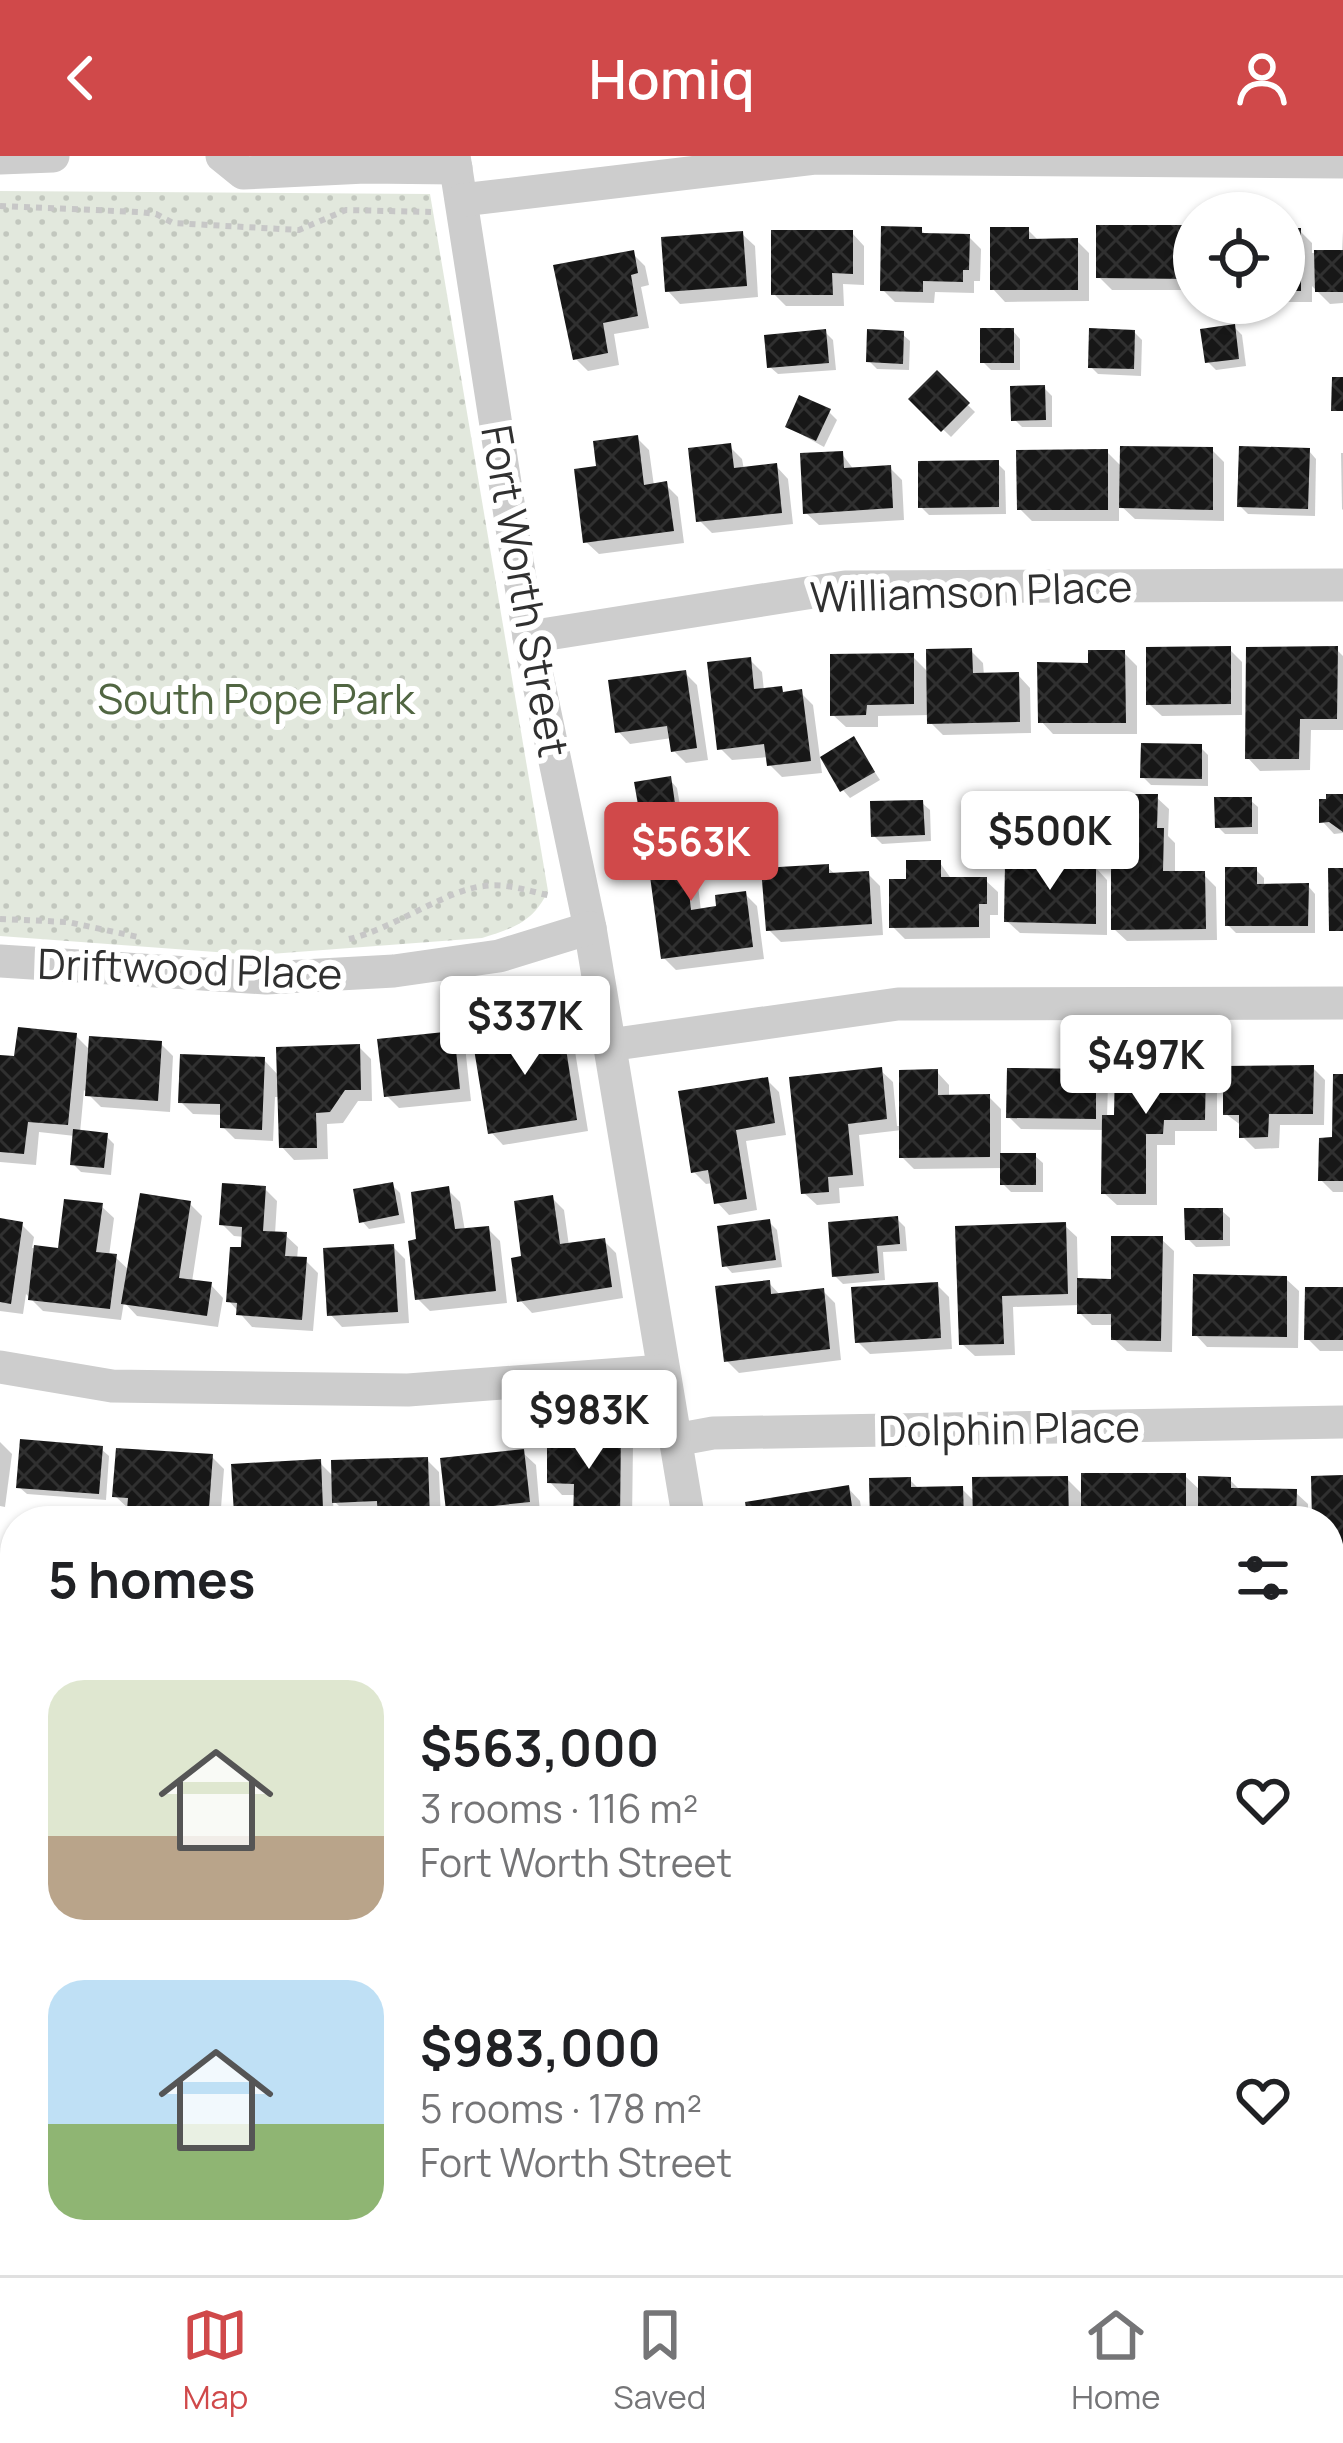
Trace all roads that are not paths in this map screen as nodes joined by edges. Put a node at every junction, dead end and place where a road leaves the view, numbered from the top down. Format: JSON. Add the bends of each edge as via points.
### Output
{"nodes":[{"id":1,"x":53,"y":156,"type":"edge"},
{"id":2,"x":222,"y":156,"type":"edge"},
{"id":3,"x":0,"y":158,"type":"edge"},
{"id":4,"x":365,"y":161,"type":"edge"},
{"id":5,"x":1343,"y":161,"type":"edge"},
{"id":6,"x":459,"y":184,"type":"edge"},
{"id":7,"x":1343,"y":585,"type":"edge"},
{"id":8,"x":530,"y":638,"type":"junction"},
{"id":9,"x":587,"y":915,"type":"junction"},
{"id":10,"x":0,"y":962,"type":"edge"},
{"id":11,"x":1343,"y":1004,"type":"edge"},
{"id":12,"x":609,"y":1045,"type":"junction"},
{"id":13,"x":0,"y":1367,"type":"edge"},
{"id":14,"x":663,"y":1371,"type":"junction"},
{"id":15,"x":1343,"y":1422,"type":"edge"},
{"id":16,"x":675,"y":1440,"type":"junction"},
{"id":17,"x":686,"y":1506,"type":"edge"}],
"edges":[{"from":1,"to":3,"type":"street"},
{"from":2,"to":4,"type":"street","via":[[244,173]]},
{"from":4,"to":6,"type":"street"},
{"from":5,"to":6,"type":"street","via":[[815,158]]},
{"from":6,"to":8,"type":"street","name":"Fort Worth Street"},
{"from":7,"to":8,"type":"street","name":"Williamson Place","via":[[844,587]]},
{"from":8,"to":9,"type":"street","name":"Fort Worth Street"},
{"from":9,"to":10,"type":"street","name":"Driftwood Place","via":[[499,956],[394,971],[266,978]]},
{"from":9,"to":12,"type":"street","name":"Fort Worth Street"},
{"from":11,"to":12,"type":"street","via":[[898,1004]]},
{"from":12,"to":14,"type":"street","name":"Fort Worth Street"},
{"from":13,"to":14,"type":"street","via":[[112,1386],[408,1390]]},
{"from":14,"to":16,"type":"street","name":"Fort Worth Street"},
{"from":15,"to":16,"type":"street","name":"Dolphin Place"},
{"from":16,"to":17,"type":"street","name":"Fort Worth Street"}]}
